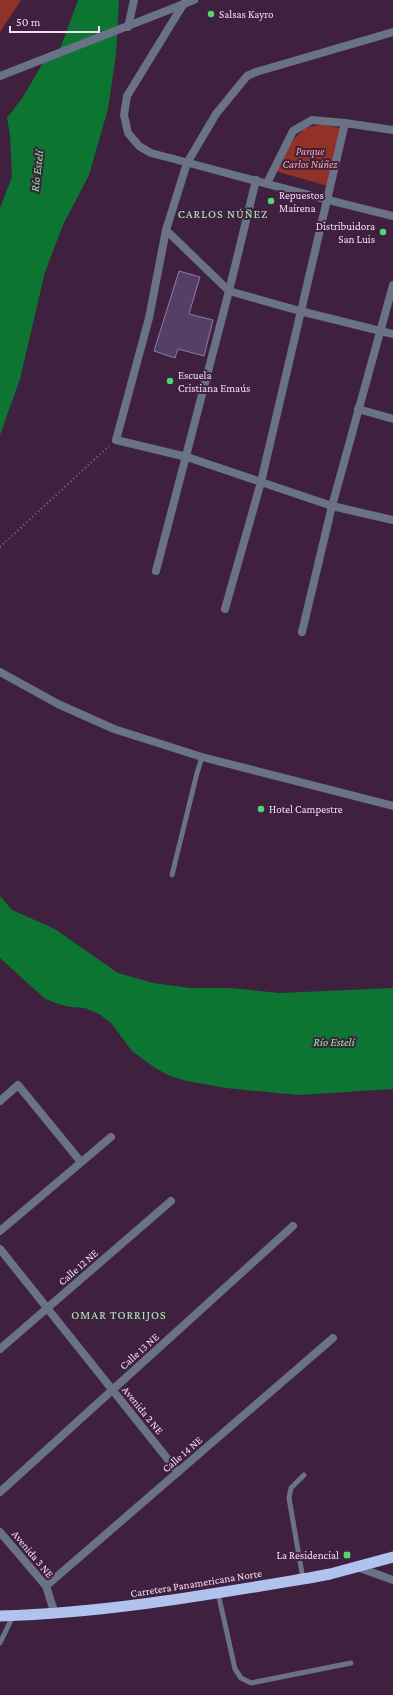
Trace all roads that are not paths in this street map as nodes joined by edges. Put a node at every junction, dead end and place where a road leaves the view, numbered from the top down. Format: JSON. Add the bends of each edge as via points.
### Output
{"nodes":[{"id":1,"x":134,"y":0,"type":"edge"},
{"id":2,"x":194,"y":0,"type":"edge"},
{"id":3,"x":185,"y":2,"type":"edge"},
{"id":4,"x":128,"y":27,"type":"junction"},
{"id":5,"x":393,"y":32,"type":"edge"},
{"id":6,"x":1,"y":76,"type":"edge"},
{"id":7,"x":346,"y":123,"type":"junction"},
{"id":8,"x":393,"y":130,"type":"edge"},
{"id":9,"x":187,"y":162,"type":"junction"},
{"id":10,"x":256,"y":180,"type":"junction"},
{"id":11,"x":268,"y":183,"type":"junction"},
{"id":12,"x":327,"y":200,"type":"junction"},
{"id":13,"x":393,"y":216,"type":"edge"},
{"id":14,"x":166,"y":230,"type":"junction"},
{"id":15,"x":393,"y":285,"type":"edge"},
{"id":16,"x":229,"y":291,"type":"junction"},
{"id":17,"x":300,"y":311,"type":"junction"},
{"id":18,"x":381,"y":331,"type":"junction"},
{"id":19,"x":393,"y":334,"type":"edge"},
{"id":20,"x":358,"y":409,"type":"junction"},
{"id":21,"x":393,"y":419,"type":"edge"},
{"id":22,"x":186,"y":458,"type":"junction"},
{"id":23,"x":261,"y":482,"type":"junction"},
{"id":24,"x":332,"y":506,"type":"junction"},
{"id":25,"x":393,"y":520,"type":"edge"},
{"id":26,"x":156,"y":571,"type":"dead end"},
{"id":27,"x":226,"y":609,"type":"dead end"},
{"id":28,"x":302,"y":632,"type":"dead end"},
{"id":29,"x":0,"y":672,"type":"edge"},
{"id":30,"x":202,"y":757,"type":"junction"},
{"id":31,"x":393,"y":806,"type":"edge"},
{"id":32,"x":172,"y":875,"type":"dead end"},
{"id":33,"x":0,"y":1101,"type":"edge"},
{"id":34,"x":111,"y":1137,"type":"dead end"},
{"id":35,"x":81,"y":1162,"type":"junction"},
{"id":36,"x":171,"y":1201,"type":"dead end"},
{"id":37,"x":293,"y":1226,"type":"dead end"},
{"id":38,"x":0,"y":1231,"type":"edge"},
{"id":39,"x":0,"y":1249,"type":"edge"},
{"id":40,"x":47,"y":1308,"type":"junction"},
{"id":41,"x":333,"y":1338,"type":"dead end"},
{"id":42,"x":0,"y":1349,"type":"edge"},
{"id":43,"x":112,"y":1390,"type":"junction"},
{"id":44,"x":178,"y":1472,"type":"junction"},
{"id":45,"x":304,"y":1475,"type":"dead end"},
{"id":46,"x":0,"y":1492,"type":"edge"},
{"id":47,"x":0,"y":1532,"type":"edge"},
{"id":48,"x":393,"y":1557,"type":"edge"},
{"id":49,"x":357,"y":1567,"type":"junction"},
{"id":50,"x":303,"y":1580,"type":"junction"},
{"id":51,"x":393,"y":1580,"type":"edge"},
{"id":52,"x":46,"y":1586,"type":"junction"},
{"id":53,"x":218,"y":1593,"type":"junction"},
{"id":54,"x":55,"y":1614,"type":"junction"},
{"id":55,"x":0,"y":1616,"type":"edge"},
{"id":56,"x":13,"y":1616,"type":"junction"},
{"id":57,"x":0,"y":1643,"type":"edge"},
{"id":58,"x":351,"y":1663,"type":"dead end"}],
"edges":[{"from":1,"to":4,"type":"street"},
{"from":2,"to":3,"type":"street"},
{"from":3,"to":4,"type":"street"},
{"from":3,"to":9,"type":"street","via":[[127,96],[124,115],[128,133],[139,146],[151,153]]},
{"from":4,"to":6,"type":"street"},
{"from":5,"to":9,"type":"street","via":[[247,76],[216,114]]},
{"from":7,"to":8,"type":"street"},
{"from":7,"to":11,"type":"street","via":[[312,120],[293,131]]},
{"from":7,"to":12,"type":"street"},
{"from":9,"to":10,"type":"street"},
{"from":9,"to":14,"type":"street"},
{"from":10,"to":11,"type":"street"},
{"from":10,"to":16,"type":"street"},
{"from":11,"to":12,"type":"street"},
{"from":12,"to":13,"type":"street"},
{"from":12,"to":17,"type":"street"},
{"from":14,"to":16,"type":"street"},
{"from":14,"to":22,"type":"street","via":[[149,318],[116,440]]},
{"from":15,"to":18,"type":"street"},
{"from":16,"to":17,"type":"street"},
{"from":16,"to":22,"type":"street"},
{"from":17,"to":18,"type":"street"},
{"from":17,"to":23,"type":"street"},
{"from":18,"to":19,"type":"street"},
{"from":18,"to":20,"type":"street"},
{"from":20,"to":21,"type":"street"},
{"from":20,"to":24,"type":"street"},
{"from":22,"to":23,"type":"street"},
{"from":22,"to":26,"type":"street"},
{"from":23,"to":24,"type":"street"},
{"from":23,"to":27,"type":"street"},
{"from":24,"to":25,"type":"street"},
{"from":24,"to":28,"type":"street"},
{"from":29,"to":30,"type":"street","via":[[89,719]]},
{"from":30,"to":31,"type":"street"},
{"from":30,"to":32,"type":"lane"},
{"from":33,"to":35,"type":"street","via":[[18,1085]]},
{"from":34,"to":35,"type":"street"},
{"from":35,"to":38,"type":"street"},
{"from":36,"to":40,"type":"street","name":"Calle 12 NE"},
{"from":37,"to":43,"type":"street","name":"Calle 13 NE"},
{"from":39,"to":40,"type":"street","name":"Avenida 2 NE"},
{"from":40,"to":42,"type":"street","name":"Calle 12 NE"},
{"from":40,"to":43,"type":"street","name":"Avenida 2 NE"},
{"from":41,"to":44,"type":"street","name":"Calle 14 NE"},
{"from":43,"to":44,"type":"street","name":"Avenida 2 NE"},
{"from":43,"to":46,"type":"street","name":"Calle 13 NE"},
{"from":44,"to":52,"type":"street","name":"Calle 14 NE"},
{"from":45,"to":50,"type":"lane","via":[[291,1488],[289,1498]]},
{"from":47,"to":52,"type":"street","name":"Avenida 3 NE"},
{"from":48,"to":49,"type":"highway","name":"Carretera Panamericana Norte"},
{"from":49,"to":50,"type":"highway","name":"Carretera Panamericana Norte"},
{"from":49,"to":51,"type":"street"},
{"from":50,"to":53,"type":"highway","name":"Carretera Panamericana Norte"},
{"from":52,"to":54,"type":"street","name":"Avenida 3 NE"},
{"from":53,"to":54,"type":"highway","name":"Carretera Panamericana Norte"},
{"from":53,"to":58,"type":"lane","via":[[234,1669],[241,1678],[251,1683]]},
{"from":54,"to":56,"type":"highway","name":"Carretera Panamericana Norte"},
{"from":55,"to":56,"type":"highway","name":"Carretera Panamericana Norte"},
{"from":56,"to":57,"type":"lane"}]}
